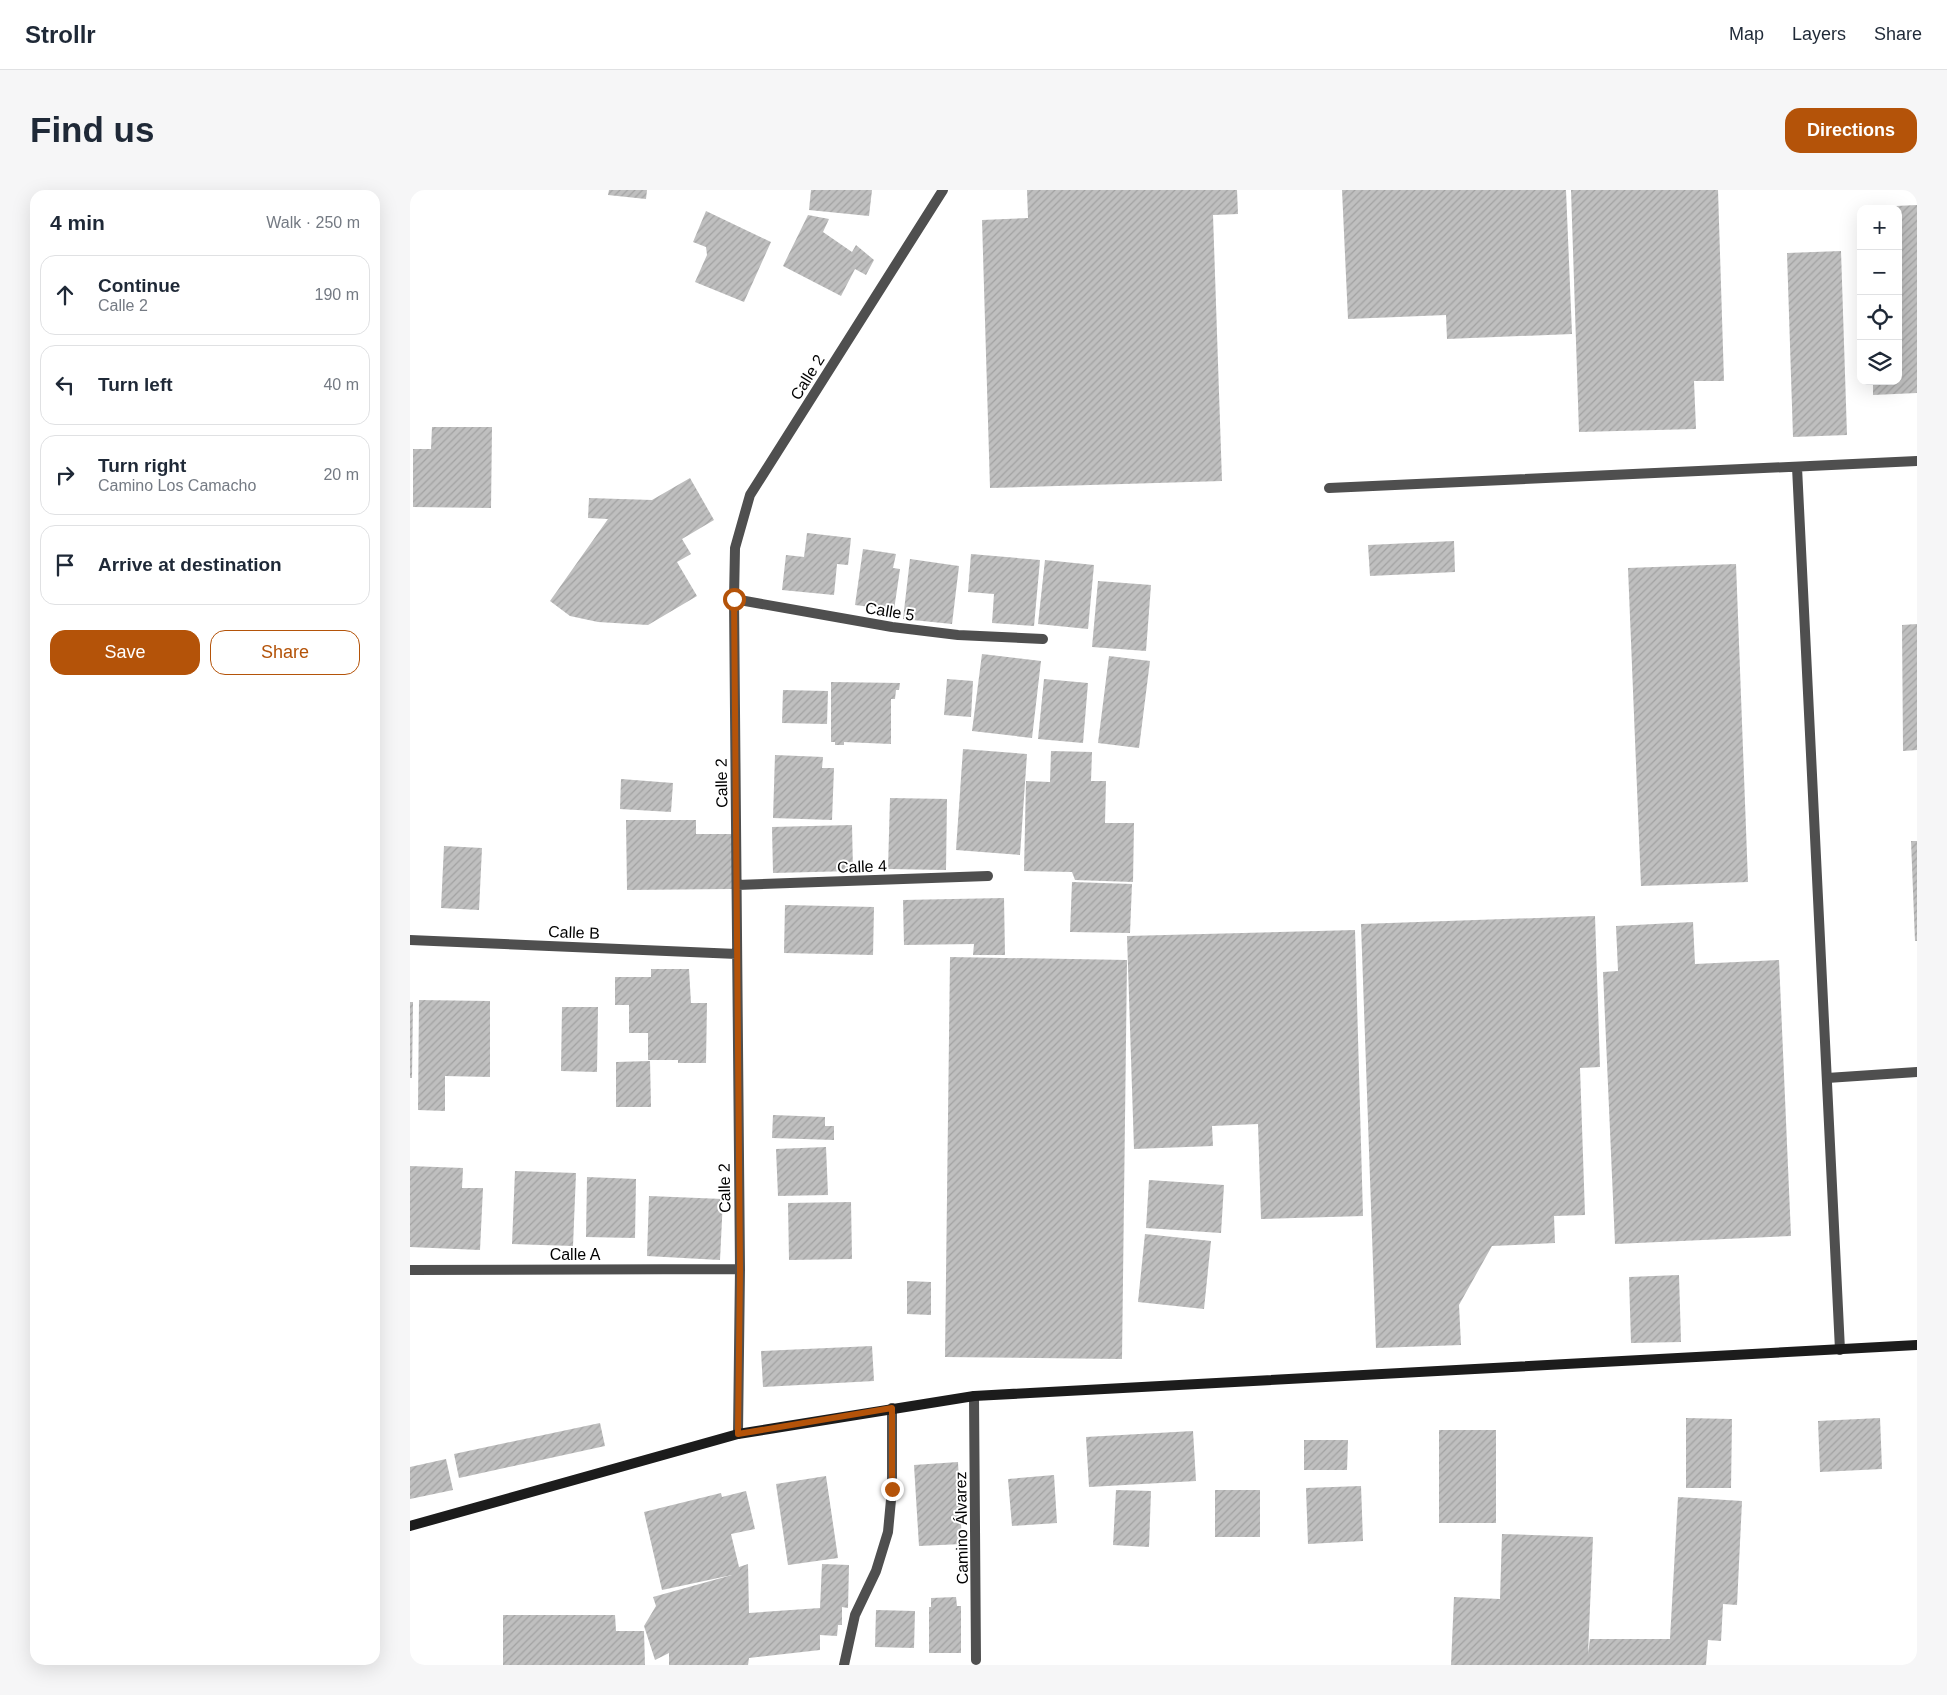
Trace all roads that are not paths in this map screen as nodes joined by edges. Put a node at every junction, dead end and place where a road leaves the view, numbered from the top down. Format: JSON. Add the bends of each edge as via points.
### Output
{"nodes":[{"id":1,"x":943,"y":190,"type":"edge"},
{"id":2,"x":1917,"y":461,"type":"edge"},
{"id":3,"x":1797,"y":467,"type":"junction"},
{"id":4,"x":1329,"y":488,"type":"dead end"},
{"id":5,"x":734,"y":599,"type":"junction"},
{"id":6,"x":1043,"y":638,"type":"dead end"},
{"id":7,"x":988,"y":876,"type":"dead end"},
{"id":8,"x":737,"y":885,"type":"junction"},
{"id":9,"x":410,"y":940,"type":"edge"},
{"id":10,"x":737,"y":954,"type":"junction"},
{"id":11,"x":1917,"y":1072,"type":"edge"},
{"id":12,"x":1827,"y":1078,"type":"junction"},
{"id":13,"x":740,"y":1269,"type":"junction"},
{"id":14,"x":410,"y":1270,"type":"edge"},
{"id":15,"x":1917,"y":1345,"type":"edge"},
{"id":16,"x":1840,"y":1350,"type":"junction"},
{"id":17,"x":974,"y":1396,"type":"junction"},
{"id":18,"x":892,"y":1408,"type":"junction"},
{"id":19,"x":738,"y":1434,"type":"junction"},
{"id":20,"x":410,"y":1526,"type":"edge"},
{"id":21,"x":976,"y":1660,"type":"dead end"},
{"id":22,"x":844,"y":1665,"type":"edge"}],
"edges":[{"from":1,"to":5,"type":"street","name":"Calle 2","via":[[750,495],[735,548]]},
{"from":2,"to":3,"type":"street"},
{"from":3,"to":4,"type":"street"},
{"from":3,"to":12,"type":"street"},
{"from":5,"to":6,"type":"street","name":"Calle 5","via":[[892,627],[958,635]]},
{"from":5,"to":8,"type":"street","name":"Calle 2"},
{"from":7,"to":8,"type":"street","name":"Calle 4"},
{"from":8,"to":10,"type":"street","name":"Calle 2"},
{"from":9,"to":10,"type":"street","name":"Calle B"},
{"from":10,"to":13,"type":"street","name":"Calle 2"},
{"from":11,"to":12,"type":"street"},
{"from":12,"to":16,"type":"street"},
{"from":13,"to":14,"type":"street","name":"Calle A"},
{"from":13,"to":19,"type":"street","name":"Calle 2"},
{"from":15,"to":16,"type":"street"},
{"from":16,"to":17,"type":"street"},
{"from":17,"to":18,"type":"street"},
{"from":17,"to":21,"type":"street","name":"Camino Álvarez"},
{"from":18,"to":19,"type":"street"},
{"from":18,"to":22,"type":"street","via":[[892,1489],[888,1532],[876,1571],[855,1615]]},
{"from":19,"to":20,"type":"street"}]}
